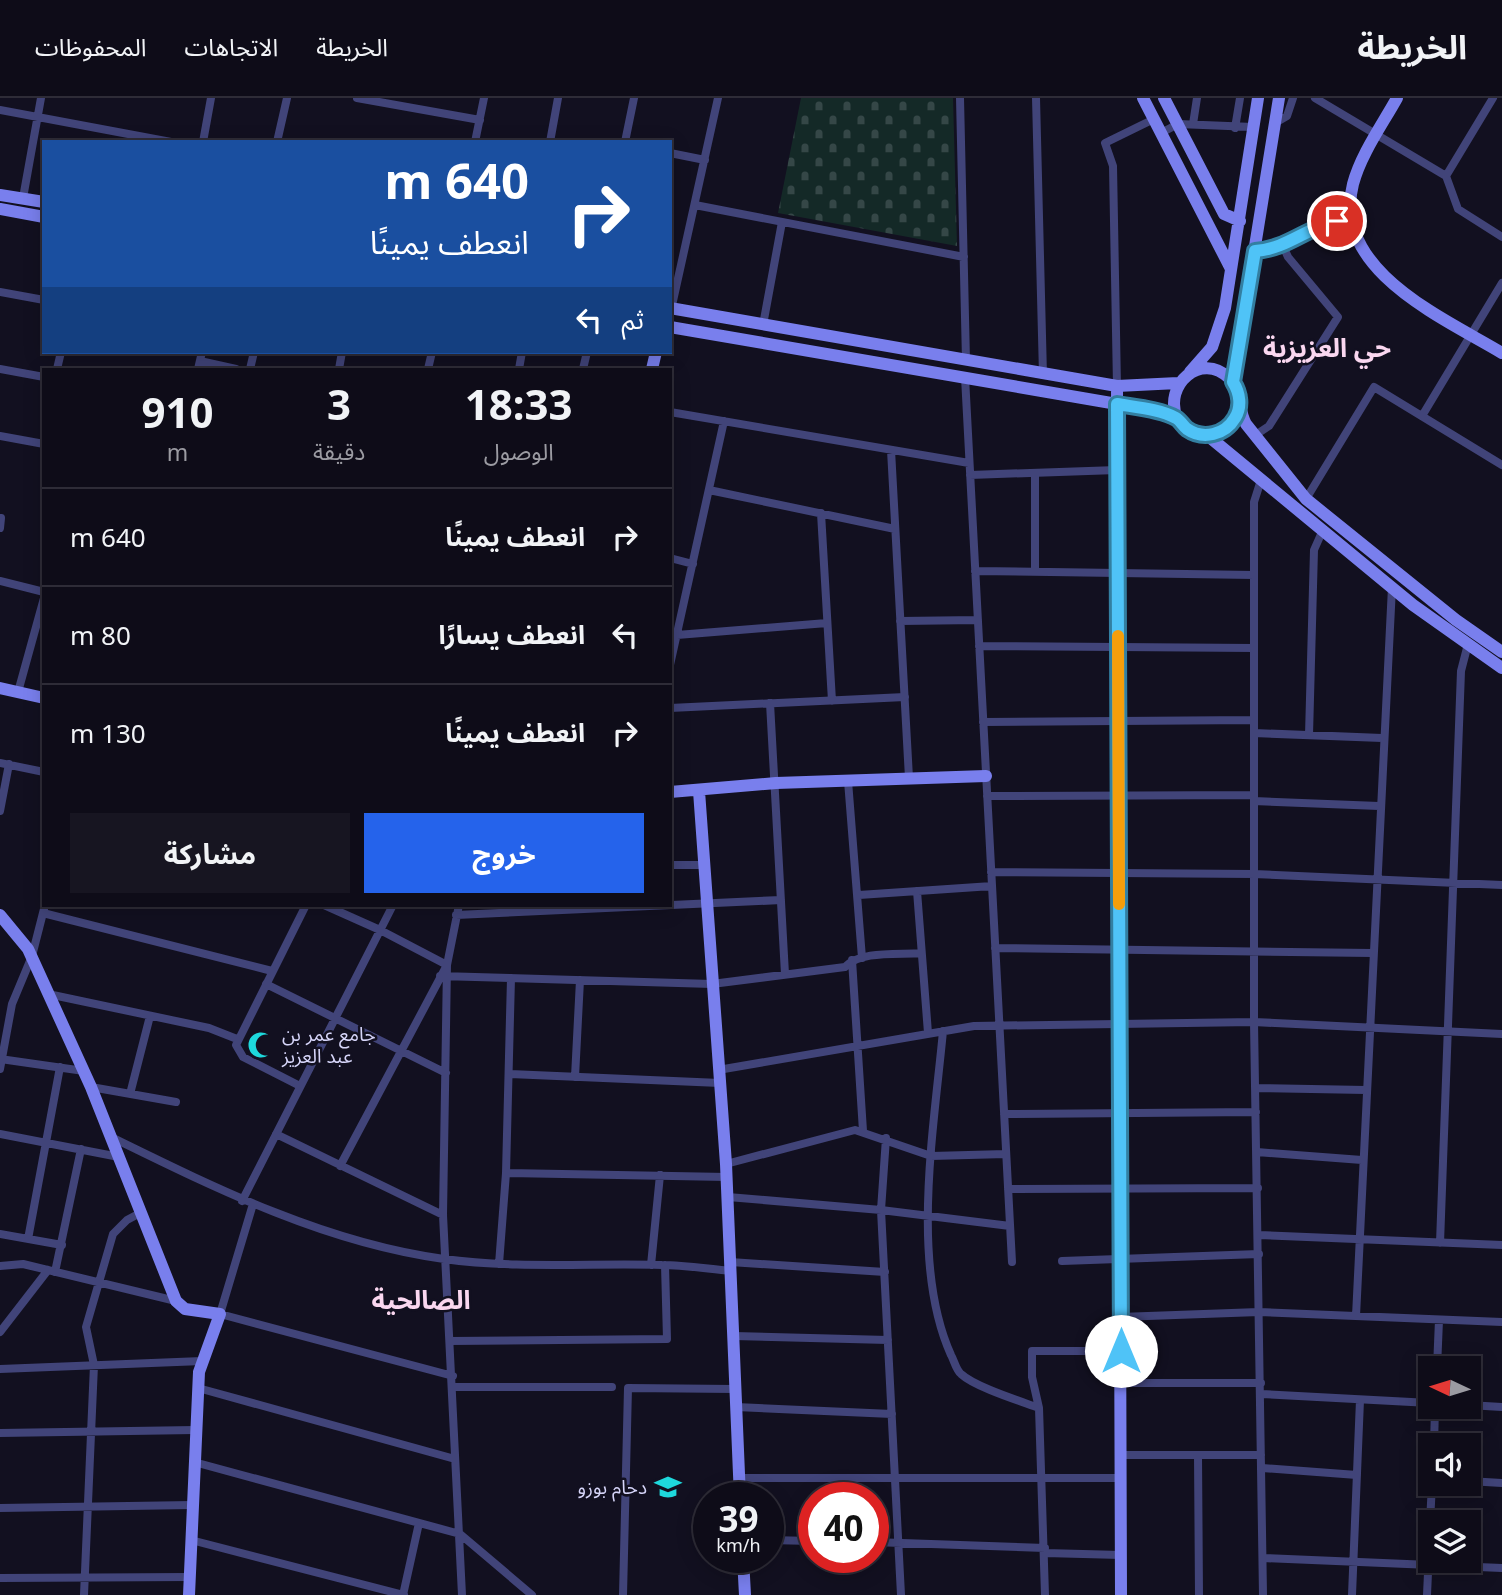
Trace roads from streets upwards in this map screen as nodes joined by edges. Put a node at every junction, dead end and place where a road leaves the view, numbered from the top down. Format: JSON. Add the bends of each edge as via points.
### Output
{"nodes":[{"id":1,"x":41,"y":98,"type":"edge"},
{"id":2,"x":211,"y":98,"type":"edge"},
{"id":3,"x":287,"y":98,"type":"edge"},
{"id":4,"x":357,"y":98,"type":"edge"},
{"id":5,"x":484,"y":98,"type":"edge"},
{"id":6,"x":558,"y":98,"type":"edge"},
{"id":7,"x":634,"y":98,"type":"edge"},
{"id":8,"x":718,"y":98,"type":"edge"},
{"id":9,"x":960,"y":98,"type":"edge"},
{"id":10,"x":1036,"y":98,"type":"edge"},
{"id":11,"x":1143,"y":98,"type":"edge"},
{"id":12,"x":1164,"y":98,"type":"edge"},
{"id":13,"x":1197,"y":98,"type":"edge"},
{"id":14,"x":1240,"y":98,"type":"edge"},
{"id":15,"x":1258,"y":98,"type":"edge"},
{"id":16,"x":1279,"y":98,"type":"edge"},
{"id":17,"x":1293,"y":98,"type":"edge"},
{"id":18,"x":1397,"y":98,"type":"edge"},
{"id":19,"x":1493,"y":98,"type":"edge"},
{"id":20,"x":1321,"y":100,"type":"edge"},
{"id":21,"x":408,"y":102,"type":"edge"},
{"id":22,"x":0,"y":110,"type":"edge"},
{"id":23,"x":37,"y":117,"type":"junction"},
{"id":24,"x":1154,"y":118,"type":"junction"},
{"id":25,"x":480,"y":120,"type":"junction"},
{"id":26,"x":1275,"y":123,"type":"junction"},
{"id":27,"x":1178,"y":124,"type":"junction"},
{"id":28,"x":1193,"y":124,"type":"junction"},
{"id":29,"x":1253,"y":127,"type":"junction"},
{"id":30,"x":1235,"y":128,"type":"junction"},
{"id":31,"x":113,"y":131,"type":"junction"},
{"id":32,"x":1161,"y":133,"type":"junction"},
{"id":33,"x":1376,"y":134,"type":"junction"},
{"id":34,"x":111,"y":140,"type":"edge"},
{"id":35,"x":160,"y":140,"type":"edge"},
{"id":36,"x":203,"y":140,"type":"edge"},
{"id":37,"x":277,"y":140,"type":"edge"},
{"id":38,"x":475,"y":140,"type":"edge"},
{"id":39,"x":550,"y":140,"type":"edge"},
{"id":40,"x":625,"y":140,"type":"edge"},
{"id":41,"x":672,"y":153,"type":"edge"},
{"id":42,"x":705,"y":160,"type":"junction"},
{"id":43,"x":1446,"y":176,"type":"junction"},
{"id":44,"x":0,"y":195,"type":"edge"},
{"id":45,"x":23,"y":198,"type":"junction"},
{"id":46,"x":42,"y":202,"type":"edge"},
{"id":47,"x":695,"y":205,"type":"junction"},
{"id":48,"x":0,"y":209,"type":"edge"},
{"id":49,"x":42,"y":217,"type":"edge"},
{"id":50,"x":1352,"y":218,"type":"junction"},
{"id":51,"x":1240,"y":221,"type":"junction"},
{"id":52,"x":782,"y":222,"type":"junction"},
{"id":53,"x":1502,"y":237,"type":"edge"},
{"id":54,"x":1283,"y":246,"type":"junction"},
{"id":55,"x":1255,"y":251,"type":"junction"},
{"id":56,"x":964,"y":257,"type":"junction"},
{"id":57,"x":1231,"y":269,"type":"junction"},
{"id":58,"x":1502,"y":284,"type":"edge"},
{"id":59,"x":0,"y":292,"type":"edge"},
{"id":60,"x":42,"y":299,"type":"edge"},
{"id":61,"x":672,"y":305,"type":"edge"},
{"id":62,"x":672,"y":309,"type":"edge"},
{"id":63,"x":763,"y":325,"type":"junction"},
{"id":64,"x":672,"y":327,"type":"edge"},
{"id":65,"x":1471,"y":334,"type":"junction"},
{"id":66,"x":1502,"y":353,"type":"edge"},
{"id":67,"x":966,"y":361,"type":"junction"},
{"id":68,"x":199,"y":365,"type":"edge"},
{"id":69,"x":227,"y":368,"type":"edge"},
{"id":70,"x":0,"y":369,"type":"edge"},
{"id":71,"x":1189,"y":373,"type":"junction"},
{"id":72,"x":1043,"y":375,"type":"junction"},
{"id":73,"x":42,"y":377,"type":"edge"},
{"id":74,"x":965,"y":377,"type":"junction"},
{"id":75,"x":1233,"y":382,"type":"junction"},
{"id":76,"x":1178,"y":383,"type":"junction"},
{"id":77,"x":1117,"y":386,"type":"junction"},
{"id":78,"x":1117,"y":404,"type":"junction"},
{"id":79,"x":1238,"y":411,"type":"junction"},
{"id":80,"x":672,"y":412,"type":"edge"},
{"id":81,"x":1422,"y":416,"type":"junction"},
{"id":82,"x":1177,"y":418,"type":"junction"},
{"id":83,"x":724,"y":421,"type":"junction"},
{"id":84,"x":1207,"y":435,"type":"junction"},
{"id":85,"x":0,"y":436,"type":"edge"},
{"id":86,"x":1254,"y":436,"type":"junction"},
{"id":87,"x":42,"y":443,"type":"edge"},
{"id":88,"x":891,"y":450,"type":"junction"},
{"id":89,"x":969,"y":463,"type":"junction"},
{"id":90,"x":1502,"y":465,"type":"edge"},
{"id":91,"x":1117,"y":470,"type":"junction"},
{"id":92,"x":1035,"y":473,"type":"junction"},
{"id":93,"x":970,"y":475,"type":"junction"},
{"id":94,"x":1261,"y":480,"type":"junction"},
{"id":95,"x":709,"y":490,"type":"junction"},
{"id":96,"x":1306,"y":499,"type":"junction"},
{"id":97,"x":821,"y":513,"type":"junction"},
{"id":98,"x":895,"y":529,"type":"junction"},
{"id":99,"x":1322,"y":533,"type":"junction"},
{"id":100,"x":672,"y":559,"type":"edge"},
{"id":101,"x":693,"y":564,"type":"junction"},
{"id":102,"x":975,"y":571,"type":"junction"},
{"id":103,"x":1035,"y":572,"type":"junction"},
{"id":104,"x":1118,"y":573,"type":"junction"},
{"id":105,"x":1254,"y":575,"type":"junction"},
{"id":106,"x":0,"y":581,"type":"edge"},
{"id":107,"x":1392,"y":587,"type":"junction"},
{"id":108,"x":42,"y":594,"type":"edge"},
{"id":109,"x":42,"y":602,"type":"edge"},
{"id":110,"x":978,"y":620,"type":"junction"},
{"id":111,"x":900,"y":621,"type":"junction"},
{"id":112,"x":827,"y":623,"type":"junction"},
{"id":113,"x":677,"y":635,"type":"junction"},
{"id":114,"x":1468,"y":644,"type":"junction"},
{"id":115,"x":979,"y":646,"type":"junction"},
{"id":116,"x":1118,"y":647,"type":"junction"},
{"id":117,"x":1501,"y":647,"type":"edge"},
{"id":118,"x":1254,"y":648,"type":"junction"},
{"id":119,"x":672,"y":656,"type":"edge"},
{"id":120,"x":1502,"y":668,"type":"edge"},
{"id":121,"x":1,"y":692,"type":"edge"},
{"id":122,"x":18,"y":692,"type":"junction"},
{"id":123,"x":905,"y":697,"type":"junction"},
{"id":124,"x":42,"y":698,"type":"edge"},
{"id":125,"x":832,"y":701,"type":"junction"},
{"id":126,"x":770,"y":703,"type":"junction"},
{"id":127,"x":672,"y":708,"type":"edge"},
{"id":128,"x":1254,"y":720,"type":"junction"},
{"id":129,"x":1118,"y":721,"type":"junction"},
{"id":130,"x":983,"y":722,"type":"junction"},
{"id":131,"x":1254,"y":733,"type":"junction"},
{"id":132,"x":1309,"y":735,"type":"junction"},
{"id":133,"x":1382,"y":738,"type":"junction"},
{"id":134,"x":4,"y":763,"type":"edge"},
{"id":135,"x":42,"y":772,"type":"edge"},
{"id":136,"x":986,"y":776,"type":"junction"},
{"id":137,"x":909,"y":778,"type":"junction"},
{"id":138,"x":848,"y":781,"type":"junction"},
{"id":139,"x":776,"y":783,"type":"junction"},
{"id":140,"x":699,"y":791,"type":"junction"},
{"id":141,"x":672,"y":792,"type":"edge"},
{"id":142,"x":987,"y":796,"type":"junction"},
{"id":143,"x":1118,"y":796,"type":"junction"},
{"id":144,"x":1254,"y":798,"type":"junction"},
{"id":145,"x":1379,"y":806,"type":"junction"},
{"id":146,"x":0,"y":811,"type":"edge"},
{"id":147,"x":705,"y":864,"type":"junction"},
{"id":148,"x":672,"y":866,"type":"edge"},
{"id":149,"x":991,"y":872,"type":"junction"},
{"id":150,"x":1119,"y":874,"type":"junction"},
{"id":151,"x":1254,"y":874,"type":"junction"},
{"id":152,"x":1375,"y":879,"type":"junction"},
{"id":153,"x":1453,"y":883,"type":"junction"},
{"id":154,"x":1502,"y":885,"type":"edge"},
{"id":155,"x":992,"y":886,"type":"junction"},
{"id":156,"x":916,"y":891,"type":"junction"},
{"id":157,"x":859,"y":895,"type":"junction"},
{"id":158,"x":781,"y":900,"type":"junction"},
{"id":159,"x":708,"y":904,"type":"junction"},
{"id":160,"x":672,"y":906,"type":"edge"},
{"id":161,"x":304,"y":907,"type":"edge"},
{"id":162,"x":328,"y":907,"type":"edge"},
{"id":163,"x":392,"y":907,"type":"edge"},
{"id":164,"x":459,"y":907,"type":"edge"},
{"id":165,"x":639,"y":907,"type":"edge"},
{"id":166,"x":44,"y":909,"type":"edge"},
{"id":167,"x":0,"y":915,"type":"edge"},
{"id":168,"x":456,"y":915,"type":"junction"},
{"id":169,"x":380,"y":930,"type":"junction"},
{"id":170,"x":995,"y":948,"type":"junction"},
{"id":171,"x":1119,"y":949,"type":"junction"},
{"id":172,"x":1254,"y":950,"type":"junction"},
{"id":173,"x":921,"y":953,"type":"junction"},
{"id":174,"x":1372,"y":953,"type":"junction"},
{"id":175,"x":32,"y":956,"type":"junction"},
{"id":176,"x":862,"y":958,"type":"junction"},
{"id":177,"x":852,"y":960,"type":"junction"},
{"id":178,"x":447,"y":965,"type":"junction"},
{"id":179,"x":272,"y":971,"type":"junction"},
{"id":180,"x":785,"y":974,"type":"junction"},
{"id":181,"x":443,"y":976,"type":"junction"},
{"id":182,"x":511,"y":978,"type":"junction"},
{"id":183,"x":580,"y":980,"type":"junction"},
{"id":184,"x":266,"y":984,"type":"junction"},
{"id":185,"x":712,"y":984,"type":"junction"},
{"id":186,"x":48,"y":994,"type":"junction"},
{"id":187,"x":150,"y":1016,"type":"junction"},
{"id":188,"x":336,"y":1017,"type":"junction"},
{"id":189,"x":1254,"y":1022,"type":"junction"},
{"id":190,"x":1119,"y":1024,"type":"junction"},
{"id":191,"x":999,"y":1025,"type":"junction"},
{"id":192,"x":1368,"y":1027,"type":"junction"},
{"id":193,"x":943,"y":1031,"type":"junction"},
{"id":194,"x":1448,"y":1031,"type":"junction"},
{"id":195,"x":928,"y":1033,"type":"junction"},
{"id":196,"x":1502,"y":1034,"type":"edge"},
{"id":197,"x":237,"y":1039,"type":"junction"},
{"id":198,"x":857,"y":1047,"type":"junction"},
{"id":199,"x":402,"y":1050,"type":"junction"},
{"id":200,"x":1,"y":1059,"type":"edge"},
{"id":201,"x":60,"y":1067,"type":"junction"},
{"id":202,"x":0,"y":1069,"type":"edge"},
{"id":203,"x":84,"y":1071,"type":"junction"},
{"id":204,"x":446,"y":1073,"type":"junction"},
{"id":205,"x":510,"y":1074,"type":"junction"},
{"id":206,"x":719,"y":1076,"type":"junction"},
{"id":207,"x":575,"y":1077,"type":"junction"},
{"id":208,"x":300,"y":1086,"type":"junction"},
{"id":209,"x":91,"y":1087,"type":"junction"},
{"id":210,"x":1255,"y":1088,"type":"junction"},
{"id":211,"x":1366,"y":1090,"type":"junction"},
{"id":212,"x":130,"y":1094,"type":"junction"},
{"id":213,"x":176,"y":1102,"type":"dead end"},
{"id":214,"x":1256,"y":1112,"type":"junction"},
{"id":215,"x":1120,"y":1113,"type":"junction"},
{"id":216,"x":1004,"y":1114,"type":"junction"},
{"id":217,"x":863,"y":1131,"type":"junction"},
{"id":218,"x":0,"y":1134,"type":"edge"},
{"id":219,"x":276,"y":1134,"type":"junction"},
{"id":220,"x":111,"y":1137,"type":"junction"},
{"id":221,"x":886,"y":1138,"type":"junction"},
{"id":222,"x":45,"y":1142,"type":"junction"},
{"id":223,"x":81,"y":1149,"type":"junction"},
{"id":224,"x":1257,"y":1152,"type":"junction"},
{"id":225,"x":1006,"y":1154,"type":"junction"},
{"id":226,"x":931,"y":1156,"type":"junction"},
{"id":227,"x":119,"y":1157,"type":"junction"},
{"id":228,"x":1362,"y":1160,"type":"junction"},
{"id":229,"x":340,"y":1166,"type":"junction"},
{"id":230,"x":726,"y":1171,"type":"junction"},
{"id":231,"x":506,"y":1173,"type":"junction"},
{"id":232,"x":660,"y":1175,"type":"junction"},
{"id":233,"x":1120,"y":1188,"type":"junction"},
{"id":234,"x":1258,"y":1188,"type":"junction"},
{"id":235,"x":1008,"y":1189,"type":"junction"},
{"id":236,"x":728,"y":1196,"type":"junction"},
{"id":237,"x":242,"y":1200,"type":"junction"},
{"id":238,"x":253,"y":1204,"type":"junction"},
{"id":239,"x":881,"y":1210,"type":"junction"},
{"id":240,"x":142,"y":1212,"type":"junction"},
{"id":241,"x":443,"y":1215,"type":"junction"},
{"id":242,"x":929,"y":1216,"type":"junction"},
{"id":243,"x":1010,"y":1226,"type":"junction"},
{"id":244,"x":0,"y":1234,"type":"edge"},
{"id":245,"x":1259,"y":1235,"type":"junction"},
{"id":246,"x":28,"y":1239,"type":"junction"},
{"id":247,"x":1359,"y":1239,"type":"junction"},
{"id":248,"x":1440,"y":1242,"type":"junction"},
{"id":249,"x":62,"y":1245,"type":"junction"},
{"id":250,"x":1502,"y":1245,"type":"edge"},
{"id":251,"x":1259,"y":1254,"type":"junction"},
{"id":252,"x":445,"y":1259,"type":"junction"},
{"id":253,"x":1120,"y":1259,"type":"junction"},
{"id":254,"x":1062,"y":1261,"type":"dead end"},
{"id":255,"x":1012,"y":1262,"type":"dead end"},
{"id":256,"x":499,"y":1264,"type":"junction"},
{"id":257,"x":651,"y":1265,"type":"junction"},
{"id":258,"x":665,"y":1265,"type":"junction"},
{"id":259,"x":0,"y":1266,"type":"edge"},
{"id":260,"x":730,"y":1266,"type":"junction"},
{"id":261,"x":52,"y":1271,"type":"junction"},
{"id":262,"x":884,"y":1272,"type":"junction"},
{"id":263,"x":99,"y":1283,"type":"junction"},
{"id":264,"x":176,"y":1301,"type":"junction"},
{"id":265,"x":1259,"y":1312,"type":"junction"},
{"id":266,"x":220,"y":1314,"type":"junction"},
{"id":267,"x":1120,"y":1317,"type":"junction"},
{"id":268,"x":1356,"y":1317,"type":"junction"},
{"id":269,"x":1439,"y":1320,"type":"junction"},
{"id":270,"x":1502,"y":1322,"type":"edge"},
{"id":271,"x":0,"y":1332,"type":"edge"},
{"id":272,"x":734,"y":1336,"type":"junction"},
{"id":273,"x":888,"y":1340,"type":"junction"},
{"id":274,"x":450,"y":1341,"type":"junction"},
{"id":275,"x":1121,"y":1351,"type":"junction"},
{"id":276,"x":1438,"y":1356,"type":"edge"},
{"id":277,"x":202,"y":1361,"type":"junction"},
{"id":278,"x":94,"y":1366,"type":"junction"},
{"id":279,"x":0,"y":1369,"type":"edge"},
{"id":280,"x":453,"y":1376,"type":"junction"},
{"id":281,"x":1261,"y":1383,"type":"junction"},
{"id":282,"x":1121,"y":1384,"type":"junction"},
{"id":283,"x":453,"y":1387,"type":"junction"},
{"id":284,"x":612,"y":1387,"type":"dead end"},
{"id":285,"x":198,"y":1388,"type":"junction"},
{"id":286,"x":735,"y":1389,"type":"junction"},
{"id":287,"x":1261,"y":1394,"type":"junction"},
{"id":288,"x":1360,"y":1399,"type":"junction"},
{"id":289,"x":1418,"y":1402,"type":"edge"},
{"id":290,"x":1481,"y":1406,"type":"edge"},
{"id":291,"x":736,"y":1407,"type":"junction"},
{"id":292,"x":1502,"y":1407,"type":"edge"},
{"id":293,"x":1039,"y":1408,"type":"junction"},
{"id":294,"x":892,"y":1413,"type":"junction"},
{"id":295,"x":195,"y":1430,"type":"junction"},
{"id":296,"x":90,"y":1432,"type":"junction"},
{"id":297,"x":0,"y":1433,"type":"edge"},
{"id":298,"x":1121,"y":1455,"type":"junction"},
{"id":299,"x":1198,"y":1455,"type":"junction"},
{"id":300,"x":1261,"y":1455,"type":"junction"},
{"id":301,"x":456,"y":1459,"type":"junction"},
{"id":302,"x":194,"y":1462,"type":"junction"},
{"id":303,"x":1262,"y":1468,"type":"junction"},
{"id":304,"x":1357,"y":1475,"type":"junction"},
{"id":305,"x":895,"y":1476,"type":"junction"},
{"id":306,"x":739,"y":1478,"type":"junction"},
{"id":307,"x":1043,"y":1478,"type":"junction"},
{"id":308,"x":1121,"y":1478,"type":"junction"},
{"id":309,"x":739,"y":1482,"type":"edge"},
{"id":310,"x":1481,"y":1482,"type":"edge"},
{"id":311,"x":1502,"y":1483,"type":"edge"},
{"id":312,"x":192,"y":1505,"type":"junction"},
{"id":313,"x":86,"y":1507,"type":"junction"},
{"id":314,"x":0,"y":1508,"type":"edge"},
{"id":315,"x":419,"y":1523,"type":"junction"},
{"id":316,"x":460,"y":1534,"type":"junction"},
{"id":317,"x":191,"y":1540,"type":"junction"},
{"id":318,"x":889,"y":1543,"type":"edge"},
{"id":319,"x":898,"y":1543,"type":"junction"},
{"id":320,"x":1045,"y":1551,"type":"junction"},
{"id":321,"x":1121,"y":1555,"type":"junction"},
{"id":322,"x":1263,"y":1558,"type":"junction"},
{"id":323,"x":1354,"y":1561,"type":"junction"},
{"id":324,"x":1418,"y":1564,"type":"edge"},
{"id":325,"x":1481,"y":1567,"type":"edge"},
{"id":326,"x":1502,"y":1568,"type":"edge"},
{"id":327,"x":744,"y":1573,"type":"edge"},
{"id":328,"x":1428,"y":1573,"type":"edge"},
{"id":329,"x":84,"y":1576,"type":"junction"},
{"id":330,"x":190,"y":1577,"type":"junction"},
{"id":331,"x":0,"y":1578,"type":"edge"},
{"id":332,"x":83,"y":1595,"type":"edge"},
{"id":333,"x":189,"y":1595,"type":"edge"},
{"id":334,"x":403,"y":1595,"type":"edge"},
{"id":335,"x":462,"y":1595,"type":"edge"},
{"id":336,"x":532,"y":1595,"type":"edge"},
{"id":337,"x":623,"y":1595,"type":"edge"},
{"id":338,"x":745,"y":1595,"type":"edge"},
{"id":339,"x":901,"y":1595,"type":"edge"},
{"id":340,"x":1045,"y":1595,"type":"edge"},
{"id":341,"x":1121,"y":1595,"type":"edge"},
{"id":342,"x":1199,"y":1595,"type":"edge"},
{"id":343,"x":1263,"y":1595,"type":"edge"},
{"id":344,"x":1352,"y":1595,"type":"edge"},
{"id":345,"x":1427,"y":1595,"type":"edge"}],
"edges":[{"from":1,"to":23,"type":"street"},
{"from":2,"to":36,"type":"street"},
{"from":3,"to":37,"type":"street"},
{"from":4,"to":21,"type":"street"},
{"from":5,"to":25,"type":"street"},
{"from":6,"to":39,"type":"street"},
{"from":7,"to":40,"type":"street"},
{"from":8,"to":42,"type":"street"},
{"from":9,"to":56,"type":"street"},
{"from":10,"to":72,"type":"street"},
{"from":11,"to":24,"type":"street"},
{"from":12,"to":27,"type":"street"},
{"from":13,"to":28,"type":"street"},
{"from":14,"to":30,"type":"street"},
{"from":15,"to":29,"type":"street"},
{"from":16,"to":26,"type":"street"},
{"from":17,"to":26,"type":"street","via":[[1287,116]]},
{"from":18,"to":33,"type":"street"},
{"from":19,"to":43,"type":"street"},
{"from":20,"to":33,"type":"street"},
{"from":21,"to":25,"type":"street"},
{"from":22,"to":23,"type":"street"},
{"from":23,"to":31,"type":"street"},
{"from":23,"to":45,"type":"street"},
{"from":24,"to":32,"type":"street"},
{"from":24,"to":77,"type":"street","via":[[1105,143],[1113,166]]},
{"from":25,"to":38,"type":"street"},
{"from":26,"to":55,"type":"street"},
{"from":27,"to":28,"type":"street"},
{"from":27,"to":32,"type":"street"},
{"from":27,"to":51,"type":"street","via":[[1224,214]]},
{"from":28,"to":30,"type":"street"},
{"from":29,"to":30,"type":"street"},
{"from":29,"to":51,"type":"street"},
{"from":31,"to":34,"type":"street"},
{"from":31,"to":35,"type":"street"},
{"from":32,"to":57,"type":"street"},
{"from":33,"to":43,"type":"street"},
{"from":33,"to":50,"type":"street","via":[[1353,184]]},
{"from":41,"to":42,"type":"street"},
{"from":42,"to":47,"type":"street"},
{"from":43,"to":53,"type":"street","via":[[1458,209]]},
{"from":44,"to":45,"type":"street"},
{"from":45,"to":46,"type":"street"},
{"from":47,"to":52,"type":"street"},
{"from":47,"to":61,"type":"street"},
{"from":48,"to":49,"type":"street"},
{"from":50,"to":54,"type":"street","via":[[1322,224]]},
{"from":50,"to":65,"type":"street","via":[[1363,249],[1387,280]]},
{"from":51,"to":57,"type":"street"},
{"from":52,"to":56,"type":"street"},
{"from":52,"to":63,"type":"street"},
{"from":54,"to":55,"type":"street"},
{"from":54,"to":86,"type":"street","via":[[1338,317],[1269,426]]},
{"from":55,"to":75,"type":"street"},
{"from":56,"to":67,"type":"street"},
{"from":57,"to":71,"type":"street","via":[[1217,336]]},
{"from":58,"to":65,"type":"street"},
{"from":59,"to":60,"type":"street"},
{"from":62,"to":63,"type":"street"},
{"from":63,"to":67,"type":"street"},
{"from":64,"to":74,"type":"street"},
{"from":65,"to":66,"type":"street"},
{"from":65,"to":81,"type":"street"},
{"from":67,"to":72,"type":"street"},
{"from":68,"to":69,"type":"street"},
{"from":70,"to":73,"type":"street"},
{"from":71,"to":75,"type":"street","via":[[1210,369]]},
{"from":71,"to":76,"type":"street"},
{"from":72,"to":77,"type":"street"},
{"from":74,"to":78,"type":"street"},
{"from":74,"to":89,"type":"street"},
{"from":75,"to":79,"type":"street","via":[[1239,396]]},
{"from":76,"to":77,"type":"street"},
{"from":76,"to":82,"type":"street","via":[[1173,401]]},
{"from":77,"to":78,"type":"street"},
{"from":78,"to":82,"type":"street"},
{"from":78,"to":91,"type":"street"},
{"from":79,"to":84,"type":"street","via":[[1226,428]]},
{"from":79,"to":86,"type":"street"},
{"from":80,"to":83,"type":"street"},
{"from":81,"to":90,"type":"street"},
{"from":81,"to":96,"type":"street","via":[[1374,387]]},
{"from":82,"to":84,"type":"street","via":[[1190,431]]},
{"from":83,"to":88,"type":"street"},
{"from":83,"to":95,"type":"street"},
{"from":84,"to":94,"type":"street"},
{"from":85,"to":87,"type":"street"},
{"from":86,"to":96,"type":"street"},
{"from":88,"to":89,"type":"street"},
{"from":88,"to":98,"type":"street"},
{"from":89,"to":93,"type":"street"},
{"from":91,"to":92,"type":"street"},
{"from":91,"to":104,"type":"street"},
{"from":92,"to":93,"type":"street"},
{"from":92,"to":103,"type":"street"},
{"from":93,"to":102,"type":"street"},
{"from":94,"to":99,"type":"street"},
{"from":94,"to":105,"type":"street","via":[[1254,494]]},
{"from":95,"to":97,"type":"street"},
{"from":95,"to":101,"type":"street"},
{"from":96,"to":117,"type":"street","via":[[1456,620]]},
{"from":97,"to":98,"type":"street"},
{"from":97,"to":112,"type":"street"},
{"from":98,"to":111,"type":"street"},
{"from":99,"to":107,"type":"street"},
{"from":99,"to":132,"type":"street","via":[[1314,550]]},
{"from":100,"to":101,"type":"street"},
{"from":101,"to":113,"type":"street"},
{"from":102,"to":103,"type":"street"},
{"from":102,"to":110,"type":"street"},
{"from":103,"to":104,"type":"street"},
{"from":104,"to":105,"type":"street"},
{"from":104,"to":116,"type":"street"},
{"from":105,"to":118,"type":"street"},
{"from":106,"to":108,"type":"street"},
{"from":107,"to":114,"type":"street"},
{"from":107,"to":133,"type":"street"},
{"from":109,"to":122,"type":"street"},
{"from":110,"to":111,"type":"street"},
{"from":110,"to":115,"type":"street"},
{"from":111,"to":123,"type":"street"},
{"from":112,"to":113,"type":"street"},
{"from":112,"to":125,"type":"street"},
{"from":113,"to":119,"type":"street"},
{"from":114,"to":120,"type":"street"},
{"from":114,"to":153,"type":"street","via":[[1461,671]]},
{"from":115,"to":116,"type":"street"},
{"from":115,"to":130,"type":"street"},
{"from":116,"to":118,"type":"street"},
{"from":116,"to":129,"type":"street"},
{"from":118,"to":128,"type":"street"},
{"from":121,"to":122,"type":"street"},
{"from":122,"to":124,"type":"street"},
{"from":123,"to":125,"type":"street"},
{"from":123,"to":137,"type":"street"},
{"from":125,"to":126,"type":"street"},
{"from":126,"to":127,"type":"street"},
{"from":126,"to":139,"type":"street"},
{"from":128,"to":129,"type":"street"},
{"from":128,"to":131,"type":"street"},
{"from":129,"to":130,"type":"street"},
{"from":129,"to":143,"type":"street"},
{"from":130,"to":136,"type":"street"},
{"from":131,"to":132,"type":"street"},
{"from":131,"to":144,"type":"street"},
{"from":132,"to":133,"type":"street"},
{"from":133,"to":145,"type":"street"},
{"from":134,"to":135,"type":"street"},
{"from":134,"to":146,"type":"street"},
{"from":136,"to":137,"type":"street"},
{"from":136,"to":142,"type":"street"},
{"from":137,"to":138,"type":"street"},
{"from":138,"to":139,"type":"street"},
{"from":138,"to":157,"type":"street"},
{"from":139,"to":140,"type":"street"},
{"from":139,"to":158,"type":"street"},
{"from":140,"to":141,"type":"street"},
{"from":140,"to":147,"type":"street"},
{"from":142,"to":143,"type":"street"},
{"from":142,"to":149,"type":"street"},
{"from":143,"to":144,"type":"street"},
{"from":143,"to":150,"type":"street"},
{"from":144,"to":145,"type":"street"},
{"from":144,"to":151,"type":"street"},
{"from":145,"to":152,"type":"street"},
{"from":147,"to":148,"type":"street"},
{"from":147,"to":159,"type":"street"},
{"from":149,"to":150,"type":"street"},
{"from":149,"to":155,"type":"street"},
{"from":150,"to":151,"type":"street"},
{"from":150,"to":171,"type":"street"},
{"from":151,"to":152,"type":"street"},
{"from":151,"to":172,"type":"street"},
{"from":152,"to":153,"type":"street"},
{"from":152,"to":174,"type":"street"},
{"from":153,"to":154,"type":"street"},
{"from":153,"to":194,"type":"street"},
{"from":155,"to":156,"type":"street"},
{"from":155,"to":170,"type":"street"},
{"from":156,"to":157,"type":"street"},
{"from":156,"to":173,"type":"street"},
{"from":157,"to":176,"type":"street"},
{"from":158,"to":159,"type":"street"},
{"from":158,"to":180,"type":"street"},
{"from":159,"to":160,"type":"street"},
{"from":159,"to":185,"type":"street"},
{"from":161,"to":179,"type":"street"},
{"from":162,"to":169,"type":"street"},
{"from":163,"to":169,"type":"street"},
{"from":164,"to":168,"type":"street"},
{"from":165,"to":168,"type":"street"},
{"from":166,"to":175,"type":"street"},
{"from":166,"to":179,"type":"street"},
{"from":167,"to":175,"type":"street"},
{"from":168,"to":178,"type":"street"},
{"from":169,"to":178,"type":"street"},
{"from":169,"to":188,"type":"street"},
{"from":170,"to":171,"type":"street"},
{"from":170,"to":191,"type":"street"},
{"from":171,"to":172,"type":"street"},
{"from":171,"to":190,"type":"street"},
{"from":172,"to":174,"type":"street"},
{"from":172,"to":189,"type":"street"},
{"from":173,"to":176,"type":"street"},
{"from":173,"to":195,"type":"street"},
{"from":174,"to":192,"type":"street"},
{"from":175,"to":186,"type":"street"},
{"from":175,"to":200,"type":"street","via":[[12,1004]]},
{"from":176,"to":177,"type":"street"},
{"from":177,"to":180,"type":"street","via":[[845,967]]},
{"from":177,"to":198,"type":"street"},
{"from":178,"to":181,"type":"street"},
{"from":179,"to":184,"type":"street"},
{"from":180,"to":185,"type":"street"},
{"from":181,"to":182,"type":"street"},
{"from":181,"to":199,"type":"street"},
{"from":181,"to":204,"type":"street"},
{"from":182,"to":183,"type":"street"},
{"from":182,"to":205,"type":"street"},
{"from":183,"to":185,"type":"street"},
{"from":183,"to":207,"type":"street"},
{"from":184,"to":188,"type":"street"},
{"from":184,"to":197,"type":"street"},
{"from":185,"to":206,"type":"street"},
{"from":186,"to":187,"type":"street"},
{"from":186,"to":203,"type":"street"},
{"from":187,"to":197,"type":"street"},
{"from":187,"to":212,"type":"street"},
{"from":188,"to":199,"type":"street"},
{"from":188,"to":208,"type":"street"},
{"from":189,"to":190,"type":"street"},
{"from":189,"to":192,"type":"street"},
{"from":189,"to":210,"type":"street"},
{"from":190,"to":191,"type":"street"},
{"from":190,"to":215,"type":"street"},
{"from":191,"to":193,"type":"street"},
{"from":191,"to":216,"type":"street"},
{"from":192,"to":194,"type":"street"},
{"from":192,"to":211,"type":"street"},
{"from":193,"to":195,"type":"street"},
{"from":193,"to":226,"type":"street"},
{"from":194,"to":196,"type":"street"},
{"from":194,"to":248,"type":"street"},
{"from":195,"to":198,"type":"street"},
{"from":197,"to":208,"type":"street","via":[[243,1057]]},
{"from":198,"to":206,"type":"street"},
{"from":198,"to":217,"type":"street"},
{"from":199,"to":204,"type":"street"},
{"from":199,"to":229,"type":"street"},
{"from":200,"to":201,"type":"street"},
{"from":200,"to":202,"type":"street"},
{"from":201,"to":203,"type":"street"},
{"from":201,"to":222,"type":"street"},
{"from":203,"to":209,"type":"street"},
{"from":204,"to":241,"type":"street"},
{"from":205,"to":207,"type":"street"},
{"from":205,"to":231,"type":"street"},
{"from":206,"to":207,"type":"street"},
{"from":206,"to":230,"type":"street"},
{"from":208,"to":219,"type":"street"},
{"from":209,"to":212,"type":"street"},
{"from":209,"to":220,"type":"street"},
{"from":210,"to":211,"type":"street"},
{"from":210,"to":214,"type":"street"},
{"from":211,"to":228,"type":"street"},
{"from":212,"to":213,"type":"street"},
{"from":214,"to":215,"type":"street"},
{"from":214,"to":224,"type":"street"},
{"from":215,"to":216,"type":"street"},
{"from":215,"to":233,"type":"street"},
{"from":216,"to":225,"type":"street"},
{"from":217,"to":221,"type":"street"},
{"from":217,"to":230,"type":"street"},
{"from":218,"to":222,"type":"street"},
{"from":219,"to":229,"type":"street"},
{"from":219,"to":237,"type":"street"},
{"from":220,"to":227,"type":"street"},
{"from":220,"to":237,"type":"street"},
{"from":221,"to":226,"type":"street"},
{"from":221,"to":239,"type":"street"},
{"from":222,"to":223,"type":"street"},
{"from":222,"to":246,"type":"street"},
{"from":223,"to":227,"type":"street"},
{"from":223,"to":249,"type":"street"},
{"from":224,"to":228,"type":"street"},
{"from":224,"to":234,"type":"street"},
{"from":225,"to":226,"type":"street"},
{"from":225,"to":235,"type":"street"},
{"from":226,"to":242,"type":"street"},
{"from":227,"to":240,"type":"street"},
{"from":228,"to":247,"type":"street"},
{"from":229,"to":241,"type":"street"},
{"from":230,"to":232,"type":"street"},
{"from":230,"to":236,"type":"street"},
{"from":231,"to":232,"type":"street"},
{"from":231,"to":256,"type":"street"},
{"from":232,"to":257,"type":"street"},
{"from":233,"to":234,"type":"street"},
{"from":233,"to":235,"type":"street"},
{"from":233,"to":253,"type":"street"},
{"from":234,"to":245,"type":"street"},
{"from":235,"to":243,"type":"street"},
{"from":236,"to":239,"type":"street"},
{"from":236,"to":260,"type":"street"},
{"from":237,"to":238,"type":"street"},
{"from":238,"to":252,"type":"street","via":[[386,1248]]},
{"from":238,"to":266,"type":"street"},
{"from":239,"to":242,"type":"street"},
{"from":239,"to":262,"type":"street"},
{"from":240,"to":263,"type":"street","via":[[113,1234]]},
{"from":240,"to":264,"type":"street"},
{"from":241,"to":252,"type":"street"},
{"from":242,"to":243,"type":"street"},
{"from":242,"to":293,"type":"street","via":[[928,1253],[943,1336],[960,1373]]},
{"from":243,"to":255,"type":"street"},
{"from":244,"to":246,"type":"street"},
{"from":245,"to":247,"type":"street"},
{"from":245,"to":251,"type":"street"},
{"from":246,"to":249,"type":"street"},
{"from":247,"to":248,"type":"street"},
{"from":247,"to":268,"type":"street"},
{"from":248,"to":250,"type":"street"},
{"from":249,"to":261,"type":"street"},
{"from":251,"to":253,"type":"street"},
{"from":251,"to":265,"type":"street"},
{"from":252,"to":256,"type":"street"},
{"from":252,"to":274,"type":"street"},
{"from":253,"to":254,"type":"street"},
{"from":253,"to":267,"type":"street"},
{"from":256,"to":257,"type":"street"},
{"from":257,"to":258,"type":"street"},
{"from":258,"to":260,"type":"street"},
{"from":258,"to":274,"type":"street","via":[[667,1339]]},
{"from":259,"to":261,"type":"street","via":[[23,1264]]},
{"from":260,"to":262,"type":"street"},
{"from":260,"to":272,"type":"street"},
{"from":261,"to":263,"type":"street"},
{"from":261,"to":271,"type":"street"},
{"from":262,"to":273,"type":"street"},
{"from":263,"to":264,"type":"street"},
{"from":263,"to":278,"type":"street","via":[[86,1327]]},
{"from":264,"to":266,"type":"street","via":[[185,1309]]},
{"from":265,"to":267,"type":"street"},
{"from":265,"to":268,"type":"street"},
{"from":265,"to":281,"type":"street"},
{"from":266,"to":277,"type":"street"},
{"from":266,"to":280,"type":"street"},
{"from":267,"to":275,"type":"street"},
{"from":268,"to":269,"type":"street"},
{"from":269,"to":270,"type":"street"},
{"from":269,"to":276,"type":"street"},
{"from":272,"to":273,"type":"street"},
{"from":272,"to":286,"type":"street"},
{"from":273,"to":294,"type":"street"},
{"from":274,"to":280,"type":"street"},
{"from":275,"to":282,"type":"street"},
{"from":275,"to":293,"type":"street","via":[[1032,1351]]},
{"from":277,"to":278,"type":"street"},
{"from":277,"to":285,"type":"street"},
{"from":278,"to":279,"type":"street"},
{"from":278,"to":296,"type":"street"},
{"from":280,"to":283,"type":"street"},
{"from":281,"to":282,"type":"street"},
{"from":281,"to":287,"type":"street"},
{"from":282,"to":298,"type":"street"},
{"from":283,"to":284,"type":"street"},
{"from":283,"to":301,"type":"street"},
{"from":285,"to":295,"type":"street"},
{"from":285,"to":301,"type":"street"},
{"from":286,"to":291,"type":"street"},
{"from":286,"to":337,"type":"street","via":[[628,1388]]},
{"from":287,"to":288,"type":"street"},
{"from":287,"to":300,"type":"street"},
{"from":288,"to":289,"type":"street"},
{"from":288,"to":304,"type":"street"},
{"from":290,"to":292,"type":"street"},
{"from":291,"to":294,"type":"street"},
{"from":291,"to":306,"type":"street"},
{"from":293,"to":307,"type":"street"},
{"from":294,"to":305,"type":"street"},
{"from":295,"to":296,"type":"street"},
{"from":295,"to":302,"type":"street"},
{"from":296,"to":297,"type":"street"},
{"from":296,"to":313,"type":"street"},
{"from":298,"to":299,"type":"street"},
{"from":298,"to":308,"type":"street"},
{"from":299,"to":300,"type":"street"},
{"from":299,"to":342,"type":"street"},
{"from":300,"to":303,"type":"street"},
{"from":301,"to":316,"type":"street"},
{"from":302,"to":312,"type":"street"},
{"from":302,"to":315,"type":"street"},
{"from":303,"to":304,"type":"street"},
{"from":303,"to":322,"type":"street"},
{"from":304,"to":323,"type":"street"},
{"from":305,"to":306,"type":"street"},
{"from":305,"to":307,"type":"street"},
{"from":305,"to":319,"type":"street"},
{"from":306,"to":309,"type":"street"},
{"from":307,"to":308,"type":"street"},
{"from":307,"to":320,"type":"street"},
{"from":308,"to":321,"type":"street"},
{"from":310,"to":311,"type":"street"},
{"from":312,"to":313,"type":"street"},
{"from":312,"to":317,"type":"street"},
{"from":313,"to":314,"type":"street"},
{"from":313,"to":329,"type":"street"},
{"from":315,"to":316,"type":"street"},
{"from":315,"to":334,"type":"street"},
{"from":316,"to":335,"type":"street"},
{"from":316,"to":336,"type":"street"},
{"from":317,"to":330,"type":"street"},
{"from":317,"to":334,"type":"street"},
{"from":318,"to":319,"type":"street"},
{"from":319,"to":320,"type":"street"},
{"from":319,"to":339,"type":"street"},
{"from":320,"to":321,"type":"street"},
{"from":320,"to":340,"type":"street"},
{"from":321,"to":341,"type":"street"},
{"from":322,"to":323,"type":"street"},
{"from":322,"to":343,"type":"street"},
{"from":323,"to":324,"type":"street"},
{"from":323,"to":344,"type":"street"},
{"from":325,"to":326,"type":"street"},
{"from":327,"to":338,"type":"street"},
{"from":328,"to":345,"type":"street"},
{"from":329,"to":330,"type":"street"},
{"from":329,"to":331,"type":"street"},
{"from":329,"to":332,"type":"street"},
{"from":330,"to":333,"type":"street"}]}
